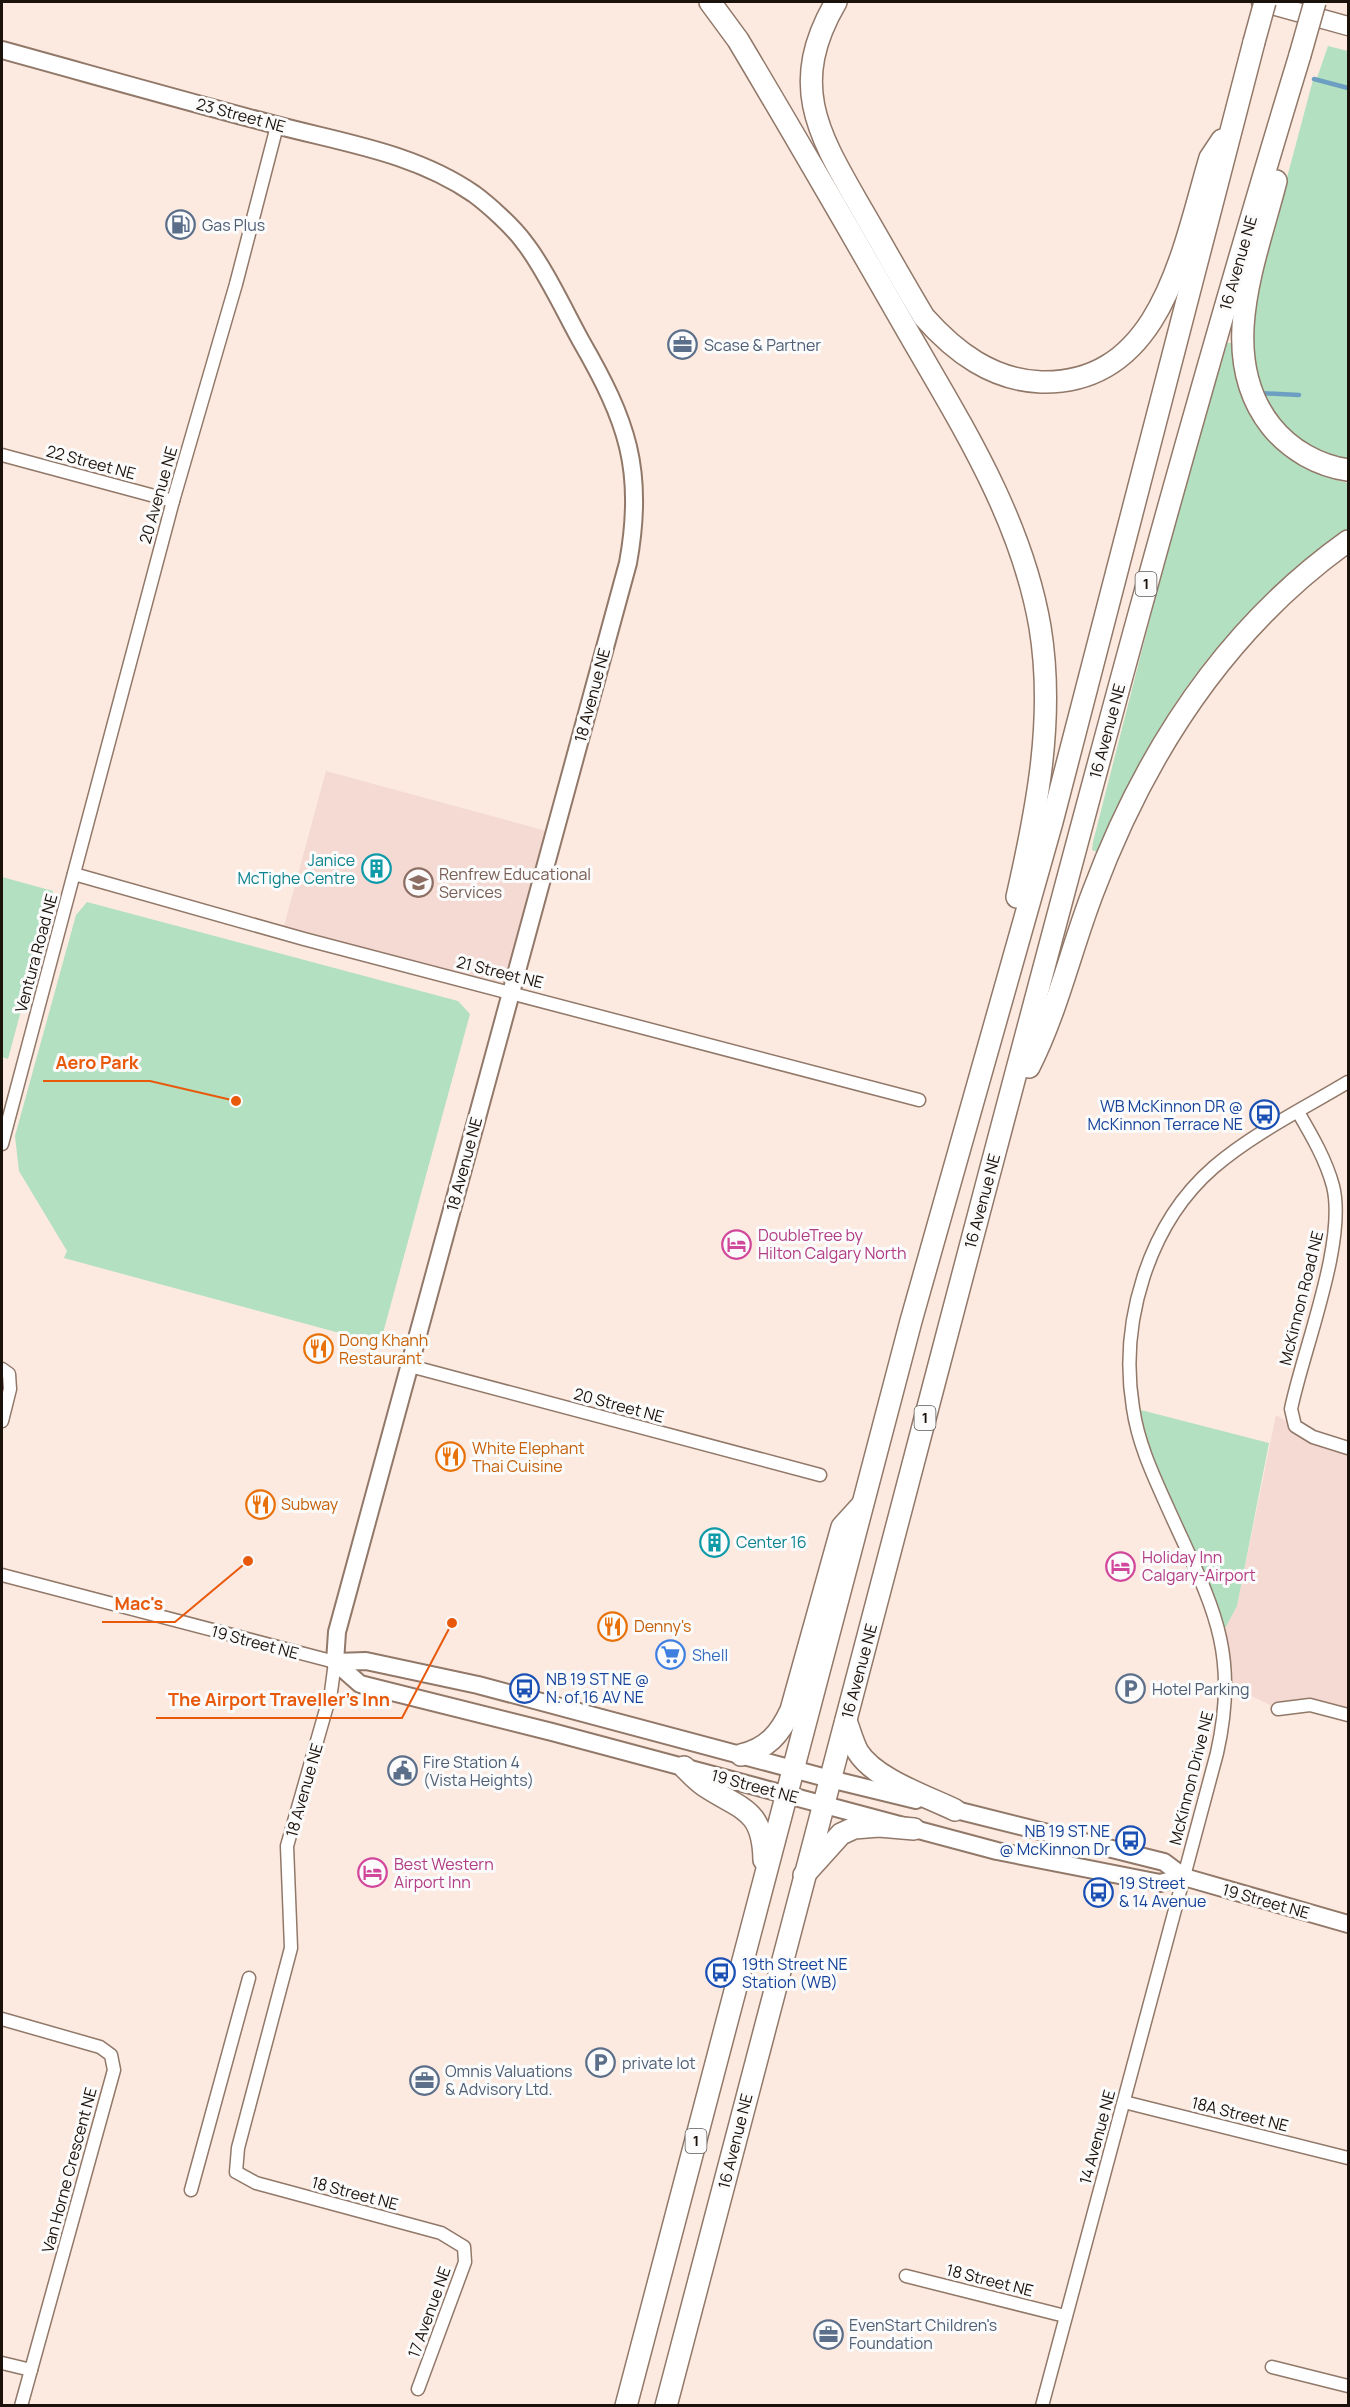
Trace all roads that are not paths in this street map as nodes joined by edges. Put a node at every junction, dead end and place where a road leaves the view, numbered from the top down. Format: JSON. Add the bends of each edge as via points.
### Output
{"nodes":[{"id":1,"x":710,"y":2,"type":"edge"},
{"id":2,"x":836,"y":2,"type":"edge"},
{"id":3,"x":1263,"y":2,"type":"edge"},
{"id":4,"x":1315,"y":2,"type":"edge"},
{"id":5,"x":1348,"y":26,"type":"edge"},
{"id":6,"x":2,"y":50,"type":"edge"},
{"id":7,"x":1232,"y":125,"type":"junction"},
{"id":8,"x":277,"y":126,"type":"junction"},
{"id":9,"x":1276,"y":134,"type":"junction"},
{"id":10,"x":475,"y":195,"type":"joint"},
{"id":11,"x":2,"y":454,"type":"edge"},
{"id":12,"x":1348,"y":470,"type":"edge"},
{"id":13,"x":173,"y":501,"type":"junction"},
{"id":14,"x":1348,"y":541,"type":"edge"},
{"id":15,"x":74,"y":874,"type":"junction"},
{"id":16,"x":1007,"y":984,"type":"junction"},
{"id":17,"x":511,"y":992,"type":"junction"},
{"id":18,"x":1348,"y":1083,"type":"edge"},
{"id":19,"x":919,"y":1100,"type":"dead end"},
{"id":20,"x":1298,"y":1112,"type":"junction"},
{"id":21,"x":1005,"y":1116,"type":"junction"},
{"id":22,"x":2,"y":1144,"type":"edge"},
{"id":23,"x":410,"y":1366,"type":"junction"},
{"id":24,"x":2,"y":1369,"type":"edge"},
{"id":25,"x":2,"y":1421,"type":"edge"},
{"id":26,"x":1348,"y":1448,"type":"edge"},
{"id":27,"x":820,"y":1475,"type":"dead end"},
{"id":28,"x":865,"y":1503,"type":"junction"},
{"id":29,"x":2,"y":1575,"type":"edge"},
{"id":30,"x":335,"y":1662,"type":"junction"},
{"id":31,"x":1278,"y":1710,"type":"dead end"},
{"id":32,"x":1348,"y":1715,"type":"edge"},
{"id":33,"x":846,"y":1721,"type":"junction"},
{"id":34,"x":741,"y":1755,"type":"junction"},
{"id":35,"x":684,"y":1767,"type":"junction"},
{"id":36,"x":794,"y":1770,"type":"junction"},
{"id":37,"x":830,"y":1779,"type":"junction"},
{"id":38,"x":786,"y":1794,"type":"junction"},
{"id":39,"x":823,"y":1805,"type":"junction"},
{"id":40,"x":955,"y":1810,"type":"junction"},
{"id":41,"x":914,"y":1829,"type":"junction"},
{"id":42,"x":764,"y":1875,"type":"junction"},
{"id":43,"x":803,"y":1876,"type":"junction"},
{"id":44,"x":1184,"y":1877,"type":"junction"},
{"id":45,"x":1348,"y":1924,"type":"edge"},
{"id":46,"x":249,"y":1978,"type":"dead end"},
{"id":47,"x":2,"y":2019,"type":"edge"},
{"id":48,"x":1124,"y":2102,"type":"junction"},
{"id":49,"x":1348,"y":2158,"type":"edge"},
{"id":50,"x":236,"y":2172,"type":"joint"},
{"id":51,"x":191,"y":2190,"type":"dead end"},
{"id":52,"x":464,"y":2247,"type":"joint"},
{"id":53,"x":906,"y":2276,"type":"dead end"},
{"id":54,"x":1065,"y":2316,"type":"junction"},
{"id":55,"x":2,"y":2362,"type":"edge"},
{"id":56,"x":1272,"y":2367,"type":"dead end"},
{"id":57,"x":31,"y":2370,"type":"junction"},
{"id":58,"x":1348,"y":2386,"type":"edge"},
{"id":59,"x":418,"y":2389,"type":"dead end"},
{"id":60,"x":21,"y":2406,"type":"edge"},
{"id":61,"x":626,"y":2406,"type":"edge"},
{"id":62,"x":666,"y":2406,"type":"edge"},
{"id":63,"x":1042,"y":2406,"type":"edge"}],
"edges":[{"from":1,"to":16,"type":"highway","via":[[738,40],[782,114],[960,423],[1009,521],[1025,566],[1040,628],[1044,744],[1014,915]]},
{"from":2,"to":7,"type":"highway","via":[[819,38],[811,74],[814,110],[825,146],[924,317],[969,358],[1010,378],[1053,382],[1074,379],[1128,353],[1167,292],[1210,158]]},
{"from":3,"to":5,"type":"main road"},
{"from":3,"to":7,"type":"highway","name":"16 Avenue NE","number":"1","bridge":true},
{"from":4,"to":9,"type":"highway","name":"16 Avenue NE","number":"1","bridge":true},
{"from":6,"to":8,"type":"street","name":"23 Street NE"},
{"from":7,"to":16,"type":"highway","name":"16 Avenue NE","number":"1","via":[[1133,518]]},
{"from":8,"to":10,"type":"street","name":"23 Street NE","via":[[388,152]]},
{"from":8,"to":13,"type":"street","name":"20 Avenue NE"},
{"from":9,"to":12,"type":"highway","via":[[1280,168],[1248,291],[1241,338],[1245,378],[1252,399],[1279,435],[1308,457]]},
{"from":9,"to":21,"type":"highway","name":"16 Avenue NE","number":"1","via":[[1165,516]]},
{"from":10,"to":17,"type":"street","name":"18 Avenue NE","via":[[524,241],[607,387],[628,438],[635,482],[635,517],[628,563]]},
{"from":11,"to":13,"type":"street","name":"22 Street NE"},
{"from":13,"to":15,"type":"street","name":"20 Avenue NE"},
{"from":14,"to":21,"type":"highway","via":[[1292,586],[1244,633],[1199,688],[1159,748],[1107,854],[1032,1062]]},
{"from":15,"to":17,"type":"street","name":"21 Street NE"},
{"from":15,"to":22,"type":"street","name":"Ventura Road NE"},
{"from":16,"to":28,"type":"highway","name":"16 Avenue NE","number":"1","via":[[914,1310]]},
{"from":17,"to":19,"type":"street","name":"21 Street NE"},
{"from":17,"to":23,"type":"street","name":"18 Avenue NE"},
{"from":18,"to":20,"type":"street","name":"McKinnon Drive NE"},
{"from":20,"to":26,"type":"street","name":"McKinnon Road NE","via":[[1334,1188],[1336,1227],[1291,1409],[1295,1426],[1313,1437]]},
{"from":20,"to":44,"type":"street","name":"McKinnon Drive NE","via":[[1237,1150],[1194,1189],[1155,1246],[1138,1295],[1130,1377],[1138,1433],[1208,1593],[1226,1667],[1223,1728]]},
{"from":21,"to":33,"type":"highway","name":"16 Avenue NE","number":"1"},
{"from":23,"to":27,"type":"street","name":"20 Street NE"},
{"from":23,"to":30,"type":"street","name":"18 Avenue NE","via":[[337,1632]]},
{"from":24,"to":25,"type":"street","via":[[9,1374],[10,1389]]},
{"from":28,"to":34,"type":"highway","via":[[842,1527],[784,1727],[757,1751]]},
{"from":28,"to":36,"type":"highway","name":"16 Avenue NE","number":"1"},
{"from":29,"to":30,"type":"street","name":"19 Street NE"},
{"from":30,"to":34,"type":"street","name":"19 Street NE","via":[[366,1661],[478,1685]]},
{"from":30,"to":35,"type":"street","name":"19 Street NE","via":[[360,1684]]},
{"from":30,"to":50,"type":"street","name":"18 Avenue NE","via":[[331,1692],[288,1846],[291,1948],[238,2148]]},
{"from":31,"to":32,"type":"street","via":[[1310,1705]]},
{"from":33,"to":37,"type":"highway","name":"16 Avenue NE","number":"1"},
{"from":33,"to":40,"type":"highway","via":[[864,1761],[900,1784]]},
{"from":34,"to":36,"type":"street","name":"19 Street NE"},
{"from":35,"to":38,"type":"street","name":"19 Street NE"},
{"from":35,"to":42,"type":"highway","via":[[704,1785],[752,1815],[760,1832]]},
{"from":36,"to":37,"type":"street","name":"19 Street NE"},
{"from":36,"to":38,"type":"highway","name":"16 Avenue NE","number":"1"},
{"from":37,"to":39,"type":"highway","name":"16 Avenue NE","number":"1"},
{"from":37,"to":40,"type":"street","name":"19 Street NE"},
{"from":38,"to":39,"type":"street","name":"19 Street NE"},
{"from":38,"to":42,"type":"highway","name":"16 Avenue NE","number":"1"},
{"from":39,"to":41,"type":"street","name":"19 Street NE"},
{"from":39,"to":43,"type":"highway","name":"16 Avenue NE","number":"1"},
{"from":40,"to":44,"type":"street","name":"19 Street NE","via":[[1164,1862]]},
{"from":41,"to":43,"type":"highway","via":[[854,1828],[841,1834]]},
{"from":41,"to":44,"type":"street","name":"19 Street NE","via":[[997,1851],[1161,1883]]},
{"from":42,"to":61,"type":"highway","name":"16 Avenue NE","number":"1"},
{"from":43,"to":62,"type":"highway","name":"16 Avenue NE","number":"1"},
{"from":44,"to":45,"type":"street","name":"19 Street NE"},
{"from":44,"to":48,"type":"street","name":"14 Avenue NE"},
{"from":46,"to":51,"type":"street"},
{"from":47,"to":57,"type":"street","name":"Van Horne Crescent NE","via":[[100,2047],[111,2055],[114,2070]]},
{"from":48,"to":49,"type":"street","name":"18A Street NE"},
{"from":48,"to":54,"type":"street","name":"14 Avenue NE"},
{"from":50,"to":52,"type":"street","name":"18 Street NE","via":[[256,2183],[441,2233]]},
{"from":52,"to":59,"type":"street","name":"17 Avenue NE","via":[[465,2262]]},
{"from":53,"to":54,"type":"street","name":"18 Street NE"},
{"from":54,"to":63,"type":"street","name":"14 Avenue NE"},
{"from":55,"to":57,"type":"street"},
{"from":56,"to":58,"type":"street"},
{"from":57,"to":60,"type":"street","name":"Van Horne Crescent NE"}]}
